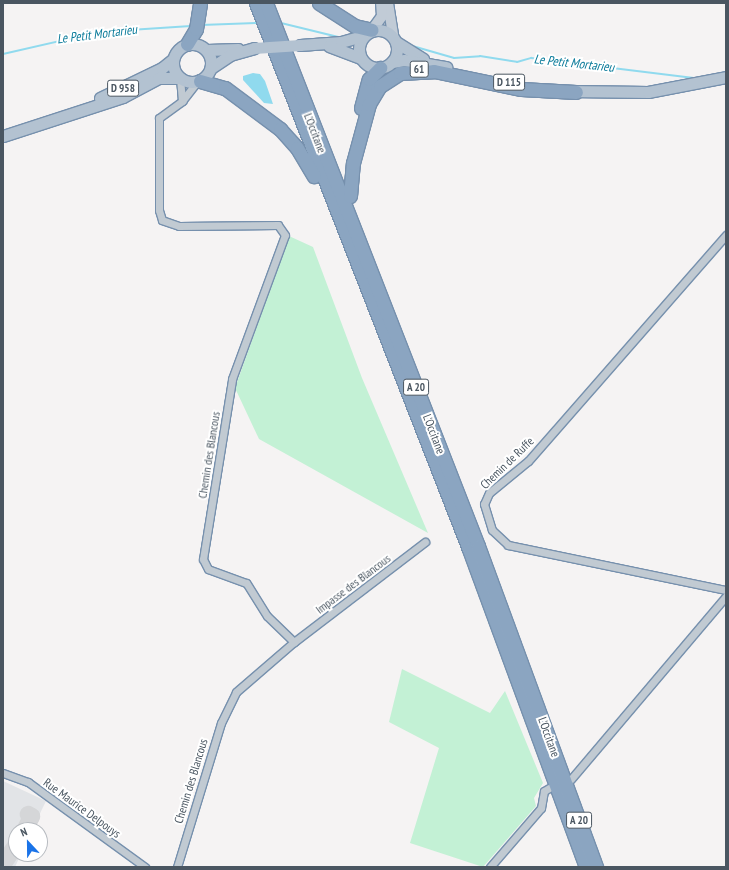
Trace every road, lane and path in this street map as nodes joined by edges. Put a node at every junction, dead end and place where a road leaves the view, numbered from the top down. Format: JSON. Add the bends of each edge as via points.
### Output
{"nodes":[{"id":1,"x":200,"y":3,"type":"edge"},
{"id":2,"x":256,"y":3,"type":"edge"},
{"id":3,"x":266,"y":3,"type":"edge"},
{"id":4,"x":319,"y":3,"type":"edge"},
{"id":5,"x":382,"y":3,"type":"edge"},
{"id":6,"x":388,"y":3,"type":"edge"},
{"id":7,"x":367,"y":33,"type":"junction"},
{"id":8,"x":395,"y":39,"type":"junction"},
{"id":9,"x":187,"y":44,"type":"junction"},
{"id":10,"x":323,"y":45,"type":"junction"},
{"id":11,"x":254,"y":48,"type":"junction"},
{"id":12,"x":207,"y":50,"type":"junction"},
{"id":13,"x":360,"y":58,"type":"junction"},
{"id":14,"x":173,"y":59,"type":"junction"},
{"id":15,"x":386,"y":65,"type":"junction"},
{"id":16,"x":442,"y":66,"type":"junction"},
{"id":17,"x":211,"y":68,"type":"junction"},
{"id":18,"x":726,"y":77,"type":"edge"},
{"id":19,"x":180,"y":78,"type":"junction"},
{"id":20,"x":198,"y":81,"type":"junction"},
{"id":21,"x":576,"y":92,"type":"junction"},
{"id":22,"x":182,"y":101,"type":"junction"},
{"id":23,"x":71,"y":113,"type":"junction"},
{"id":24,"x":3,"y":136,"type":"edge"},
{"id":25,"x":350,"y":196,"type":"junction"},
{"id":26,"x":726,"y":234,"type":"edge"},
{"id":27,"x":374,"y":310,"type":"junction"},
{"id":28,"x":392,"y":327,"type":"junction"},
{"id":29,"x":425,"y":542,"type":"dead end"},
{"id":30,"x":726,"y":590,"type":"edge"},
{"id":31,"x":726,"y":596,"type":"edge"},
{"id":32,"x":294,"y":642,"type":"junction"},
{"id":33,"x":3,"y":773,"type":"edge"},
{"id":34,"x":571,"y":779,"type":"dead end"},
{"id":35,"x":549,"y":788,"type":"dead end"},
{"id":36,"x":145,"y":867,"type":"edge"},
{"id":37,"x":176,"y":867,"type":"edge"},
{"id":38,"x":490,"y":867,"type":"edge"},
{"id":39,"x":586,"y":867,"type":"edge"},
{"id":40,"x":596,"y":867,"type":"edge"}],
"edges":[{"from":1,"to":9,"type":"highway","via":[[196,29]]},
{"from":2,"to":27,"type":"highway","name":"L'Occitane","number":"A 20"},
{"from":3,"to":28,"type":"highway","name":"L'Occitane","number":"A 20"},
{"from":4,"to":7,"type":"highway"},
{"from":5,"to":7,"type":"main road","via":[[382,16]]},
{"from":6,"to":8,"type":"main road"},
{"from":7,"to":8,"type":"main road","via":[[384,30]]},
{"from":7,"to":10,"type":"main road"},
{"from":7,"to":13,"type":"main road","via":[[358,47]]},
{"from":8,"to":15,"type":"main road"},
{"from":8,"to":16,"type":"main road","number":"D 115","via":[[410,53]]},
{"from":9,"to":12,"type":"main road","via":[[198,44]]},
{"from":9,"to":14,"type":"main road"},
{"from":10,"to":11,"type":"main road","bridge":true},
{"from":10,"to":13,"type":"main road"},
{"from":11,"to":12,"type":"main road"},
{"from":11,"to":17,"type":"main road","via":[[230,55]]},
{"from":12,"to":17,"type":"main road"},
{"from":13,"to":15,"type":"main road","via":[[369,66]]},
{"from":14,"to":19,"type":"main road"},
{"from":14,"to":23,"type":"main road","number":"D 958","via":[[162,68]]},
{"from":15,"to":16,"type":"main road","number":"D 115"},
{"from":15,"to":25,"type":"highway","number":"61","via":[[369,79],[354,133],[349,162]]},
{"from":16,"to":21,"type":"main road","number":"D 115"},
{"from":17,"to":20,"type":"main road"},
{"from":18,"to":21,"type":"main road","number":"D 115","via":[[648,92]]},
{"from":19,"to":20,"type":"main road"},
{"from":19,"to":22,"type":"street","via":[[184,91]]},
{"from":19,"to":23,"type":"main road","number":"D 958","via":[[158,78],[123,97]]},
{"from":20,"to":22,"type":"street","name":"Chemin des Blancous"},
{"from":20,"to":27,"type":"highway","via":[[225,88],[280,129],[298,148]]},
{"from":21,"to":25,"type":"highway","number":"61","via":[[521,89],[434,71],[400,73],[380,86],[369,104],[354,157]]},
{"from":22,"to":32,"type":"street","name":"Chemin des Blancous","via":[[159,118],[159,210],[162,220],[180,226],[278,225],[284,231],[232,379],[203,558],[208,569],[246,583],[267,616]]},
{"from":23,"to":24,"type":"main road","number":"D 958"},
{"from":25,"to":28,"type":"highway","number":"61"},
{"from":26,"to":30,"type":"street","name":"Chemin de Ruffe","via":[[528,460],[489,493],[484,504],[492,530],[508,545]]},
{"from":27,"to":39,"type":"highway","name":"L'Occitane","number":"A 20","via":[[469,549]]},
{"from":28,"to":40,"type":"highway","name":"L'Occitane","number":"A 20"},
{"from":29,"to":32,"type":"street","name":"Impasse des Blancous"},
{"from":31,"to":34,"type":"street"},
{"from":32,"to":37,"type":"street","name":"Chemin des Blancous","via":[[236,692],[221,723]]},
{"from":33,"to":36,"type":"street","name":"Rue Maurice Delpouys","via":[[28,782]]},
{"from":35,"to":38,"type":"street","via":[[544,791],[541,808]]}]}
